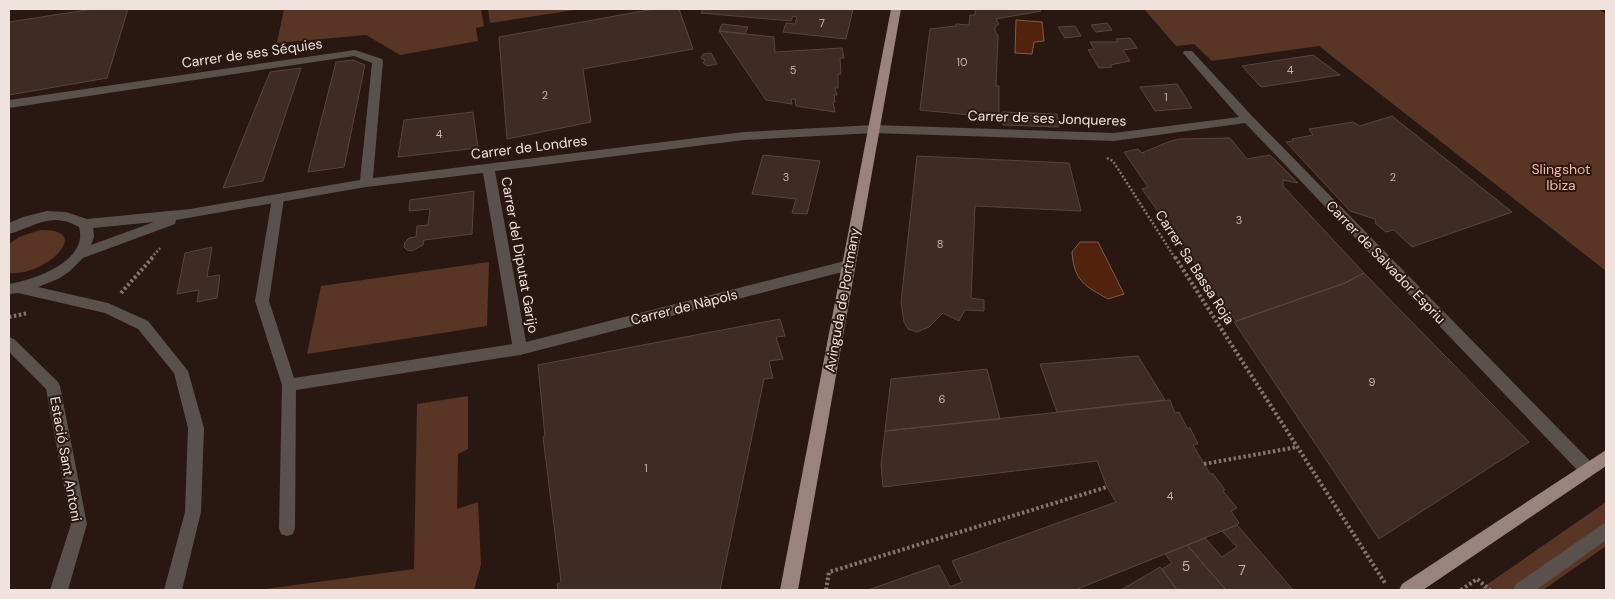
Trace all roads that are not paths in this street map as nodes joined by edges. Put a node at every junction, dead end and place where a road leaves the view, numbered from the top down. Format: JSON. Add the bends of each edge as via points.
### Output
{"nodes":[{"id":1,"x":896,"y":9,"type":"edge"},
{"id":2,"x":1188,"y":53,"type":"dead end"},
{"id":3,"x":9,"y":104,"type":"edge"},
{"id":4,"x":1248,"y":119,"type":"junction"},
{"id":5,"x":874,"y":129,"type":"junction"},
{"id":6,"x":488,"y":167,"type":"junction"},
{"id":7,"x":366,"y":183,"type":"junction"},
{"id":8,"x":278,"y":198,"type":"junction"},
{"id":9,"x":190,"y":214,"type":"junction"},
{"id":10,"x":85,"y":224,"type":"junction"},
{"id":11,"x":9,"y":229,"type":"edge"},
{"id":12,"x":80,"y":254,"type":"junction"},
{"id":13,"x":849,"y":265,"type":"junction"},
{"id":14,"x":14,"y":289,"type":"edge"},
{"id":15,"x":9,"y":343,"type":"edge"},
{"id":16,"x":520,"y":349,"type":"junction"},
{"id":17,"x":289,"y":385,"type":"junction"},
{"id":18,"x":1606,"y":457,"type":"edge"},
{"id":19,"x":1587,"y":469,"type":"junction"},
{"id":20,"x":287,"y":528,"type":"dead end"},
{"id":21,"x":1606,"y":530,"type":"edge"},
{"id":22,"x":59,"y":590,"type":"edge"},
{"id":23,"x":173,"y":590,"type":"edge"},
{"id":24,"x":789,"y":590,"type":"edge"},
{"id":25,"x":1408,"y":590,"type":"edge"},
{"id":26,"x":1522,"y":590,"type":"edge"}],
"edges":[{"from":1,"to":5,"type":"main road","name":"Avinguda de Portmany"},
{"from":2,"to":4,"type":"street","name":"Carrer de Salvador Espriu"},
{"from":3,"to":7,"type":"street","name":"Carrer de ses Séquies","via":[[355,53],[378,61]]},
{"from":4,"to":5,"type":"street","name":"Carrer de ses Jonqueres","via":[[1114,137]]},
{"from":4,"to":19,"type":"street","name":"Carrer de Salvador Espriu"},
{"from":5,"to":6,"type":"street","name":"Carrer de Londres","via":[[744,136]]},
{"from":5,"to":13,"type":"main road","name":"Avinguda de Portmany"},
{"from":6,"to":7,"type":"street","name":"Carrer de Londres"},
{"from":6,"to":16,"type":"street","name":"Carrer del Diputat Garijo"},
{"from":7,"to":8,"type":"street","name":"Carrer de Londres"},
{"from":8,"to":9,"type":"street","name":"Carrer de Londres"},
{"from":8,"to":17,"type":"street","via":[[262,301]]},
{"from":9,"to":10,"type":"street","name":"Carrer de Londres"},
{"from":9,"to":12,"type":"street","name":"Carrer de Londres"},
{"from":10,"to":11,"type":"street","via":[[75,217],[59,214],[40,217]]},
{"from":10,"to":12,"type":"street","via":[[88,237]]},
{"from":12,"to":14,"type":"street","via":[[64,269],[42,281]]},
{"from":13,"to":16,"type":"street","name":"Carrer de Nàpols"},
{"from":13,"to":24,"type":"main road","name":"Avinguda de Portmany"},
{"from":14,"to":23,"type":"street","via":[[108,308],[143,324],[181,371],[196,428],[193,512]]},
{"from":15,"to":22,"type":"street","name":"Estació Sant Antoni","via":[[53,386],[79,524]]},
{"from":16,"to":17,"type":"street","name":"Carrer de Nàpols"},
{"from":17,"to":20,"type":"street"},
{"from":18,"to":19,"type":"main road"},
{"from":19,"to":25,"type":"main road"},
{"from":21,"to":26,"type":"street"}]}
